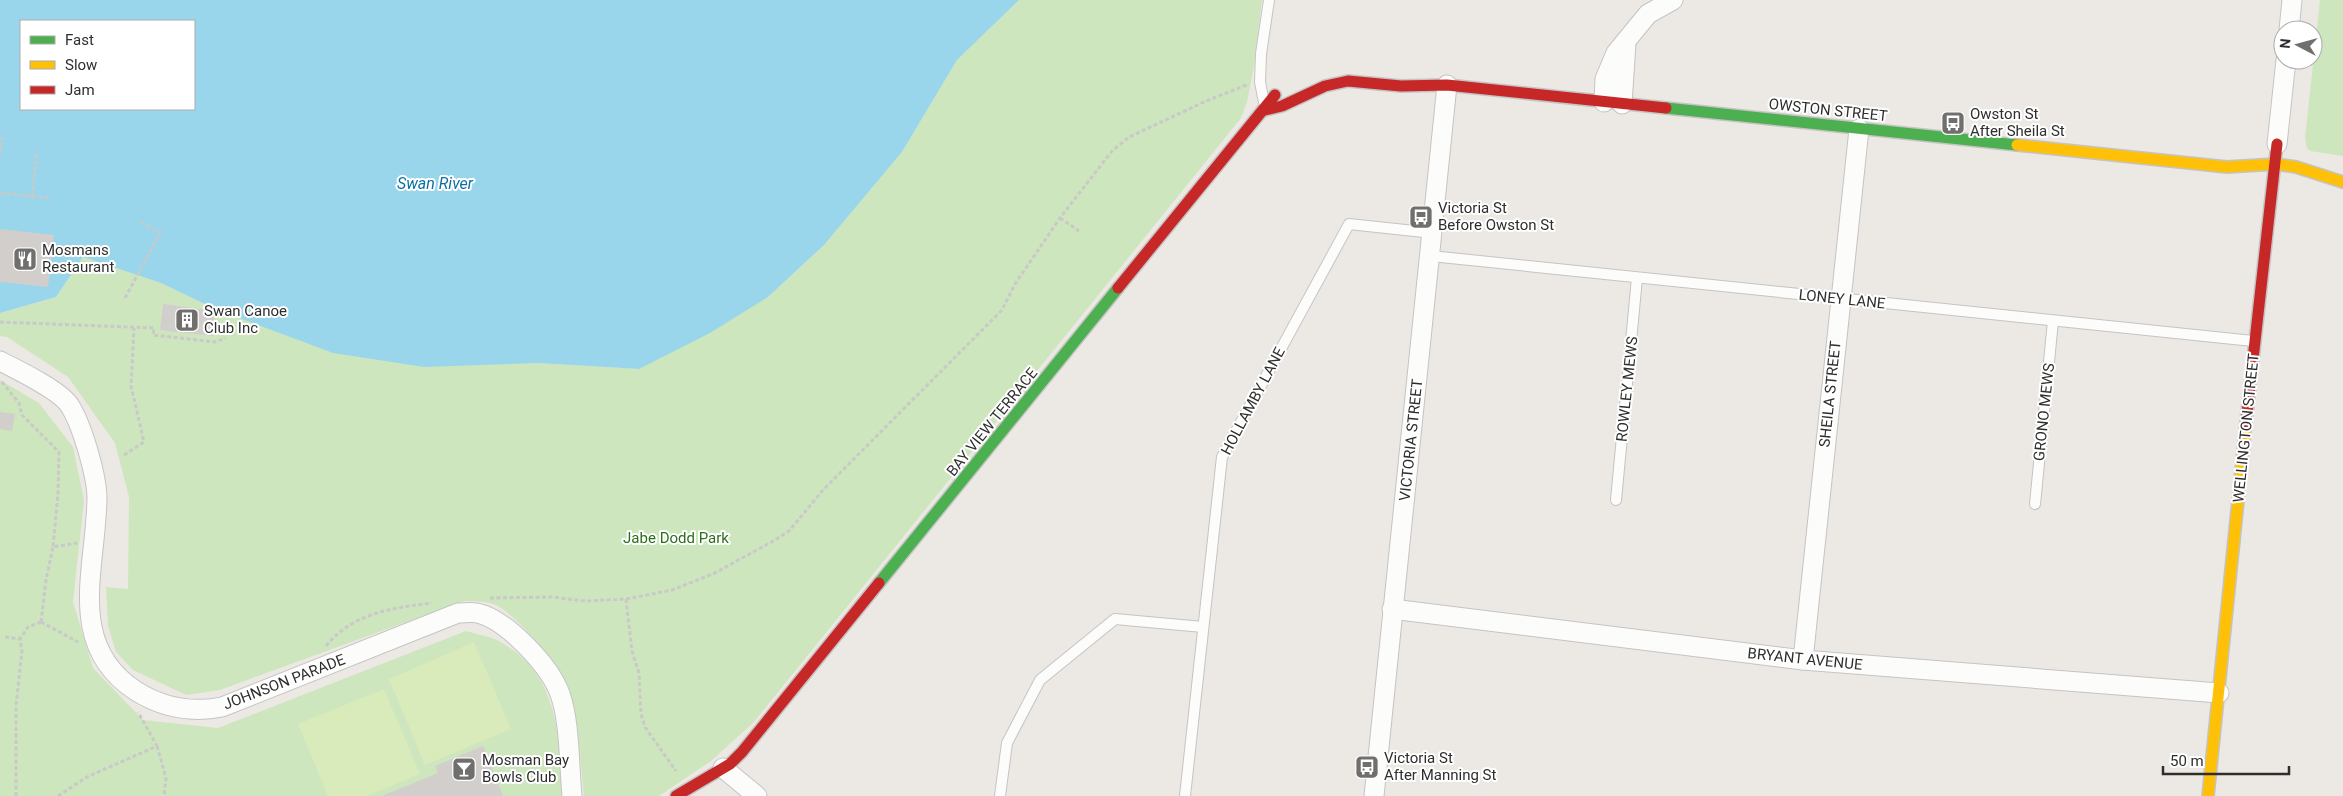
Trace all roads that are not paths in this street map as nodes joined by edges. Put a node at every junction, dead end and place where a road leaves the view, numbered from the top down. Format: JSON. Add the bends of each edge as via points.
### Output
{"nodes":[{"id":1,"x":1269,"y":0,"type":"edge"},
{"id":2,"x":1673,"y":0,"type":"edge"},
{"id":3,"x":2292,"y":0,"type":"edge"},
{"id":4,"x":2290,"y":20,"type":"edge"},
{"id":5,"x":1339,"y":70,"type":"dead end"},
{"id":6,"x":1356,"y":70,"type":"dead end"},
{"id":7,"x":2285,"y":70,"type":"edge"},
{"id":8,"x":1384,"y":72,"type":"dead end"},
{"id":9,"x":1426,"y":84,"type":"junction"},
{"id":10,"x":1447,"y":85,"type":"junction"},
{"id":11,"x":1281,"y":91,"type":"dead end"},
{"id":12,"x":1613,"y":103,"type":"junction"},
{"id":13,"x":1265,"y":110,"type":"junction"},
{"id":14,"x":1859,"y":129,"type":"junction"},
{"id":15,"x":2277,"y":144,"type":"joint"},
{"id":16,"x":2276,"y":164,"type":"junction"},
{"id":17,"x":2227,"y":167,"type":"junction"},
{"id":18,"x":2343,"y":182,"type":"edge"},
{"id":19,"x":2274,"y":184,"type":"junction"},
{"id":20,"x":2287,"y":185,"type":"dead end"},
{"id":21,"x":2310,"y":185,"type":"dead end"},
{"id":22,"x":1433,"y":233,"type":"junction"},
{"id":23,"x":1431,"y":256,"type":"junction"},
{"id":24,"x":1638,"y":278,"type":"junction"},
{"id":25,"x":1840,"y":299,"type":"junction"},
{"id":26,"x":2053,"y":321,"type":"junction"},
{"id":27,"x":2254,"y":342,"type":"junction"},
{"id":28,"x":0,"y":361,"type":"edge"},
{"id":29,"x":1616,"y":500,"type":"dead end"},
{"id":30,"x":2035,"y":504,"type":"dead end"},
{"id":31,"x":1392,"y":609,"type":"junction"},
{"id":32,"x":1203,"y":627,"type":"junction"},
{"id":33,"x":1803,"y":660,"type":"junction"},
{"id":34,"x":2219,"y":693,"type":"junction"},
{"id":35,"x":723,"y":777,"type":"junction"},
{"id":36,"x":572,"y":796,"type":"edge"},
{"id":37,"x":676,"y":796,"type":"edge"},
{"id":38,"x":746,"y":796,"type":"edge"},
{"id":39,"x":757,"y":796,"type":"edge"},
{"id":40,"x":1000,"y":796,"type":"edge"},
{"id":41,"x":1185,"y":796,"type":"edge"},
{"id":42,"x":1374,"y":796,"type":"edge"},
{"id":43,"x":2208,"y":796,"type":"edge"}],
"edges":[{"from":1,"to":13,"type":"lane","via":[[1261,54],[1260,82]]},
{"from":2,"to":12,"type":"street","via":[[1648,14],[1626,39],[1609,66]]},
{"from":3,"to":4,"type":"street"},
{"from":5,"to":6,"type":"street"},
{"from":7,"to":15,"type":"street","name":"WELLINGTON STREET"},
{"from":8,"to":9,"type":"street","name":"OWSTON STREET"},
{"from":9,"to":10,"type":"street","name":"OWSTON STREET"},
{"from":9,"to":13,"type":"street","name":"OWSTON STREET","via":[[1401,86],[1348,81],[1313,90],[1282,106]]},
{"from":10,"to":12,"type":"street","name":"OWSTON STREET"},
{"from":10,"to":22,"type":"street","name":"VICTORIA STREET"},
{"from":11,"to":13,"type":"street","name":"BAY VIEW TERRACE"},
{"from":12,"to":14,"type":"street","name":"OWSTON STREET"},
{"from":13,"to":35,"type":"street","name":"BAY VIEW TERRACE"},
{"from":14,"to":17,"type":"street","name":"OWSTON STREET"},
{"from":14,"to":25,"type":"street","name":"SHEILA STREET"},
{"from":15,"to":16,"type":"street","name":"WELLINGTON STREET"},
{"from":16,"to":17,"type":"street","name":"OWSTON STREET"},
{"from":16,"to":18,"type":"street","name":"OWSTON STREET"},
{"from":16,"to":19,"type":"street","name":"WELLINGTON STREET"},
{"from":17,"to":19,"type":"street","name":"OWSTON STREET"},
{"from":18,"to":21,"type":"street","name":"OWSTON STREET"},
{"from":19,"to":20,"type":"street","name":"OWSTON STREET"},
{"from":19,"to":27,"type":"street","name":"WELLINGTON STREET"},
{"from":22,"to":23,"type":"street","name":"VICTORIA STREET"},
{"from":22,"to":32,"type":"lane","name":"HOLLAMBY LANE","via":[[1349,224],[1222,457]]},
{"from":23,"to":24,"type":"lane","name":"LONEY LANE"},
{"from":23,"to":31,"type":"street","name":"VICTORIA STREET"},
{"from":24,"to":25,"type":"lane","name":"LONEY LANE"},
{"from":24,"to":29,"type":"lane","name":"ROWLEY MEWS"},
{"from":25,"to":26,"type":"lane","name":"LONEY LANE"},
{"from":25,"to":33,"type":"street","name":"SHEILA STREET"},
{"from":26,"to":27,"type":"lane","name":"LONEY LANE"},
{"from":26,"to":30,"type":"lane","name":"GRONO MEWS"},
{"from":27,"to":34,"type":"street","name":"WELLINGTON STREET"},
{"from":28,"to":36,"type":"street","name":"JOHNSON PARADE","via":[[35,379],[69,404],[92,466],[97,495],[89,599],[92,631],[96,647],[125,683],[151,701],[168,707],[204,710],[222,707],[458,613],[477,613],[496,620],[513,634],[540,662],[560,694]]},
{"from":31,"to":33,"type":"street","name":"BRYANT AVENUE"},
{"from":31,"to":42,"type":"street","name":"VICTORIA STREET"},
{"from":32,"to":40,"type":"lane","via":[[1115,619],[1040,680],[1007,743]]},
{"from":32,"to":41,"type":"lane","name":"HOLLAMBY LANE"},
{"from":33,"to":34,"type":"street","name":"BRYANT AVENUE"},
{"from":34,"to":43,"type":"street","name":"WELLINGTON STREET"},
{"from":35,"to":37,"type":"street","name":"BAY VIEW TERRACE"},
{"from":35,"to":38,"type":"street"},
{"from":35,"to":39,"type":"street"}]}
